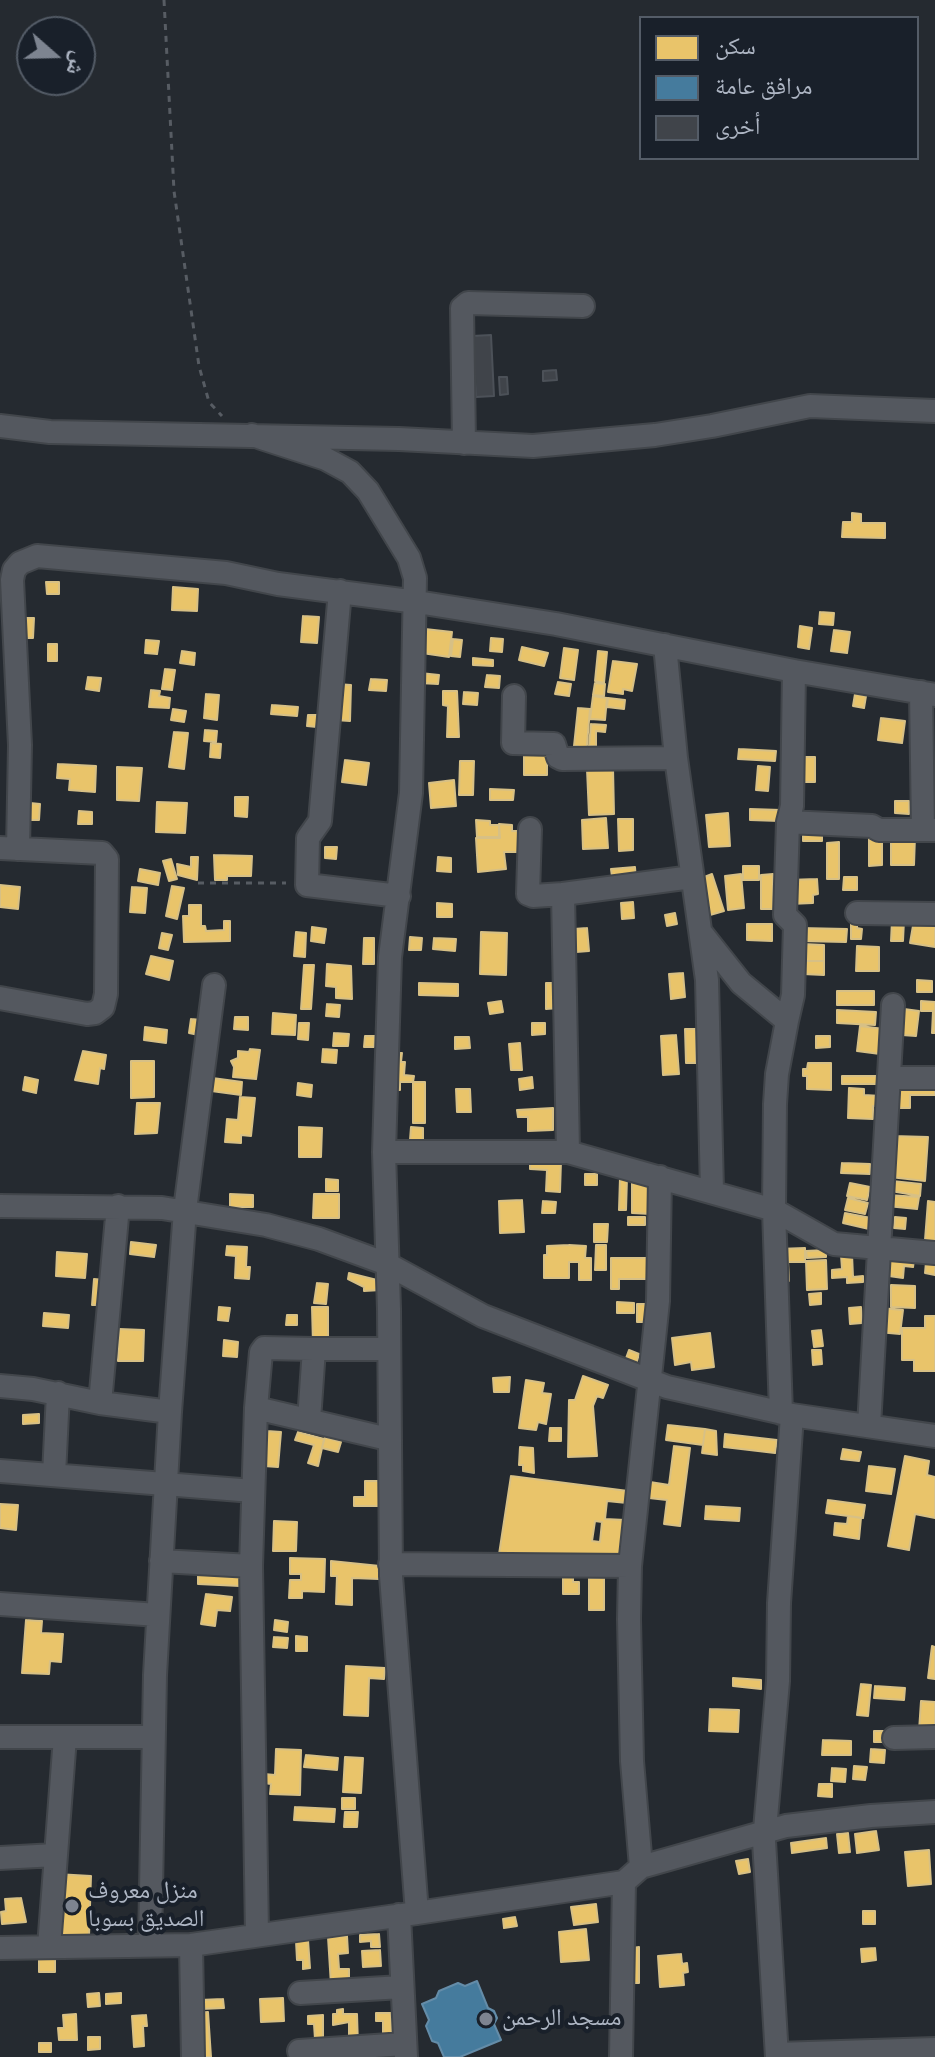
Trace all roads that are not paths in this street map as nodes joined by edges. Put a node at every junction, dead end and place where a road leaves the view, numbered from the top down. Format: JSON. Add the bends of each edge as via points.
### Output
{"nodes":[{"id":1,"x":583,"y":306,"type":"dead end"},
{"id":2,"x":935,"y":411,"type":"edge"},
{"id":3,"x":0,"y":426,"type":"edge"},
{"id":4,"x":252,"y":435,"type":"junction"},
{"id":5,"x":464,"y":443,"type":"junction"},
{"id":6,"x":340,"y":591,"type":"junction"},
{"id":7,"x":417,"y":602,"type":"junction"},
{"id":8,"x":665,"y":645,"type":"junction"},
{"id":9,"x":794,"y":671,"type":"junction"},
{"id":10,"x":928,"y":694,"type":"edge"},
{"id":11,"x":514,"y":696,"type":"dead end"},
{"id":12,"x":676,"y":758,"type":"junction"},
{"id":13,"x":788,"y":822,"type":"junction"},
{"id":14,"x":530,"y":829,"type":"dead end"},
{"id":15,"x":929,"y":830,"type":"edge"},
{"id":16,"x":9,"y":849,"type":"edge"},
{"id":17,"x":692,"y":877,"type":"junction"},
{"id":18,"x":563,"y":894,"type":"junction"},
{"id":19,"x":399,"y":896,"type":"junction"},
{"id":20,"x":857,"y":913,"type":"dead end"},
{"id":21,"x":935,"y":914,"type":"edge"},
{"id":22,"x":700,"y":930,"type":"junction"},
{"id":23,"x":214,"y":985,"type":"dead end"},
{"id":24,"x":0,"y":998,"type":"edge"},
{"id":25,"x":893,"y":1005,"type":"dead end"},
{"id":26,"x":787,"y":1021,"type":"junction"},
{"id":27,"x":889,"y":1078,"type":"junction"},
{"id":28,"x":935,"y":1078,"type":"edge"},
{"id":29,"x":384,"y":1152,"type":"junction"},
{"id":30,"x":568,"y":1152,"type":"junction"},
{"id":31,"x":660,"y":1177,"type":"junction"},
{"id":32,"x":712,"y":1191,"type":"junction"},
{"id":33,"x":0,"y":1206,"type":"edge"},
{"id":34,"x":118,"y":1206,"type":"junction"},
{"id":35,"x":185,"y":1210,"type":"junction"},
{"id":36,"x":774,"y":1210,"type":"junction"},
{"id":37,"x":878,"y":1249,"type":"junction"},
{"id":38,"x":935,"y":1253,"type":"edge"},
{"id":39,"x":387,"y":1264,"type":"junction"},
{"id":40,"x":314,"y":1349,"type":"junction"},
{"id":41,"x":389,"y":1349,"type":"junction"},
{"id":42,"x":652,"y":1382,"type":"junction"},
{"id":43,"x":0,"y":1386,"type":"edge"},
{"id":44,"x":58,"y":1393,"type":"junction"},
{"id":45,"x":100,"y":1403,"type":"junction"},
{"id":46,"x":256,"y":1408,"type":"junction"},
{"id":47,"x":170,"y":1412,"type":"junction"},
{"id":48,"x":787,"y":1414,"type":"junction"},
{"id":49,"x":309,"y":1420,"type":"junction"},
{"id":50,"x":869,"y":1426,"type":"junction"},
{"id":51,"x":935,"y":1436,"type":"edge"},
{"id":52,"x":388,"y":1439,"type":"junction"},
{"id":53,"x":0,"y":1471,"type":"edge"},
{"id":54,"x":54,"y":1475,"type":"junction"},
{"id":55,"x":166,"y":1484,"type":"junction"},
{"id":56,"x":253,"y":1491,"type":"junction"},
{"id":57,"x":161,"y":1561,"type":"junction"},
{"id":58,"x":390,"y":1564,"type":"junction"},
{"id":59,"x":251,"y":1566,"type":"junction"},
{"id":60,"x":630,"y":1566,"type":"junction"},
{"id":61,"x":0,"y":1604,"type":"edge"},
{"id":62,"x":158,"y":1615,"type":"junction"},
{"id":63,"x":0,"y":1737,"type":"edge"},
{"id":64,"x":65,"y":1737,"type":"junction"},
{"id":65,"x":152,"y":1737,"type":"junction"},
{"id":66,"x":935,"y":1737,"type":"edge"},
{"id":67,"x":894,"y":1738,"type":"dead end"},
{"id":68,"x":935,"y":1812,"type":"edge"},
{"id":69,"x":765,"y":1832,"type":"junction"},
{"id":70,"x":55,"y":1855,"type":"junction"},
{"id":71,"x":0,"y":1858,"type":"edge"},
{"id":72,"x":641,"y":1867,"type":"junction"},
{"id":73,"x":624,"y":1882,"type":"junction"},
{"id":74,"x":408,"y":1914,"type":"junction"},
{"id":75,"x":257,"y":1934,"type":"junction"},
{"id":76,"x":150,"y":1944,"type":"junction"},
{"id":77,"x":191,"y":1945,"type":"junction"},
{"id":78,"x":49,"y":1947,"type":"junction"},
{"id":79,"x":0,"y":1948,"type":"edge"},
{"id":80,"x":402,"y":1987,"type":"junction"},
{"id":81,"x":300,"y":1993,"type":"dead end"},
{"id":82,"x":935,"y":2049,"type":"edge"},
{"id":83,"x":299,"y":2051,"type":"dead end"},
{"id":84,"x":406,"y":2051,"type":"edge"},
{"id":85,"x":777,"y":2056,"type":"edge"},
{"id":86,"x":193,"y":2057,"type":"edge"},
{"id":87,"x":621,"y":2057,"type":"edge"}],
"edges":[{"from":1,"to":5,"type":"street","via":[[468,303],[462,308]]},
{"from":2,"to":5,"type":"street","via":[[810,406],[655,435],[533,446]]},
{"from":3,"to":4,"type":"street","via":[[50,432]]},
{"from":4,"to":5,"type":"street"},
{"from":4,"to":7,"type":"street","via":[[350,472],[368,491],[409,558]]},
{"from":6,"to":7,"type":"street"},
{"from":6,"to":16,"type":"street","via":[[226,573],[37,556],[20,563],[12,580],[20,745]]},
{"from":6,"to":19,"type":"street","via":[[320,821],[308,838],[307,885]]},
{"from":7,"to":8,"type":"street"},
{"from":7,"to":19,"type":"street","via":[[411,793]]},
{"from":8,"to":9,"type":"street"},
{"from":8,"to":12,"type":"street"},
{"from":9,"to":10,"type":"street"},
{"from":9,"to":13,"type":"street"},
{"from":10,"to":15,"type":"street"},
{"from":11,"to":12,"type":"street","via":[[513,743],[554,744],[562,759]]},
{"from":12,"to":17,"type":"street"},
{"from":13,"to":15,"type":"street"},
{"from":13,"to":26,"type":"street","via":[[785,915],[795,925]]},
{"from":14,"to":18,"type":"street","via":[[528,894]]},
{"from":16,"to":24,"type":"street","via":[[106,855],[105,1000],[103,1007],[87,1014]]},
{"from":17,"to":18,"type":"street"},
{"from":17,"to":22,"type":"street"},
{"from":18,"to":30,"type":"street"},
{"from":19,"to":29,"type":"street","via":[[390,957]]},
{"from":20,"to":21,"type":"street"},
{"from":22,"to":26,"type":"street","via":[[741,983]]},
{"from":22,"to":32,"type":"street","via":[[707,994]]},
{"from":23,"to":35,"type":"street"},
{"from":25,"to":27,"type":"street"},
{"from":26,"to":36,"type":"street","via":[[777,1074]]},
{"from":27,"to":28,"type":"street"},
{"from":27,"to":37,"type":"street"},
{"from":29,"to":30,"type":"street"},
{"from":29,"to":39,"type":"street"},
{"from":30,"to":31,"type":"street"},
{"from":31,"to":32,"type":"street"},
{"from":31,"to":42,"type":"street"},
{"from":32,"to":36,"type":"street"},
{"from":33,"to":34,"type":"street"},
{"from":34,"to":35,"type":"street"},
{"from":34,"to":45,"type":"street"},
{"from":35,"to":39,"type":"street","via":[[295,1232]]},
{"from":35,"to":47,"type":"street"},
{"from":36,"to":37,"type":"street","via":[[834,1244]]},
{"from":36,"to":48,"type":"street"},
{"from":37,"to":38,"type":"street"},
{"from":37,"to":50,"type":"street"},
{"from":39,"to":41,"type":"street"},
{"from":39,"to":42,"type":"street","via":[[483,1316]]},
{"from":40,"to":41,"type":"street"},
{"from":40,"to":46,"type":"street","via":[[261,1349]]},
{"from":40,"to":49,"type":"street"},
{"from":41,"to":52,"type":"street"},
{"from":42,"to":48,"type":"street"},
{"from":42,"to":60,"type":"street"},
{"from":43,"to":44,"type":"street"},
{"from":44,"to":45,"type":"street"},
{"from":44,"to":54,"type":"street"},
{"from":45,"to":47,"type":"street"},
{"from":46,"to":49,"type":"street"},
{"from":46,"to":56,"type":"street"},
{"from":47,"to":55,"type":"street"},
{"from":48,"to":50,"type":"street"},
{"from":48,"to":69,"type":"street","via":[[778,1681]]},
{"from":49,"to":52,"type":"street"},
{"from":50,"to":51,"type":"street"},
{"from":52,"to":58,"type":"street"},
{"from":53,"to":54,"type":"street"},
{"from":54,"to":55,"type":"street"},
{"from":55,"to":56,"type":"street"},
{"from":55,"to":57,"type":"street"},
{"from":56,"to":59,"type":"street"},
{"from":57,"to":59,"type":"street"},
{"from":57,"to":62,"type":"street"},
{"from":58,"to":60,"type":"street"},
{"from":58,"to":74,"type":"street"},
{"from":59,"to":75,"type":"street"},
{"from":60,"to":72,"type":"street","via":[[632,1761]]},
{"from":61,"to":62,"type":"street"},
{"from":62,"to":65,"type":"street"},
{"from":63,"to":64,"type":"street"},
{"from":64,"to":65,"type":"street"},
{"from":64,"to":70,"type":"street"},
{"from":65,"to":76,"type":"street"},
{"from":66,"to":67,"type":"street"},
{"from":68,"to":69,"type":"street","via":[[828,1820]]},
{"from":69,"to":72,"type":"street"},
{"from":69,"to":85,"type":"street"},
{"from":70,"to":71,"type":"street"},
{"from":70,"to":78,"type":"street"},
{"from":72,"to":73,"type":"street"},
{"from":73,"to":74,"type":"street"},
{"from":73,"to":87,"type":"street"},
{"from":74,"to":75,"type":"street"},
{"from":74,"to":80,"type":"street"},
{"from":75,"to":77,"type":"street"},
{"from":76,"to":77,"type":"street"},
{"from":76,"to":78,"type":"street"},
{"from":77,"to":86,"type":"street"},
{"from":78,"to":79,"type":"street"},
{"from":80,"to":81,"type":"street"},
{"from":80,"to":84,"type":"street"},
{"from":82,"to":85,"type":"street"},
{"from":83,"to":84,"type":"street"}]}
